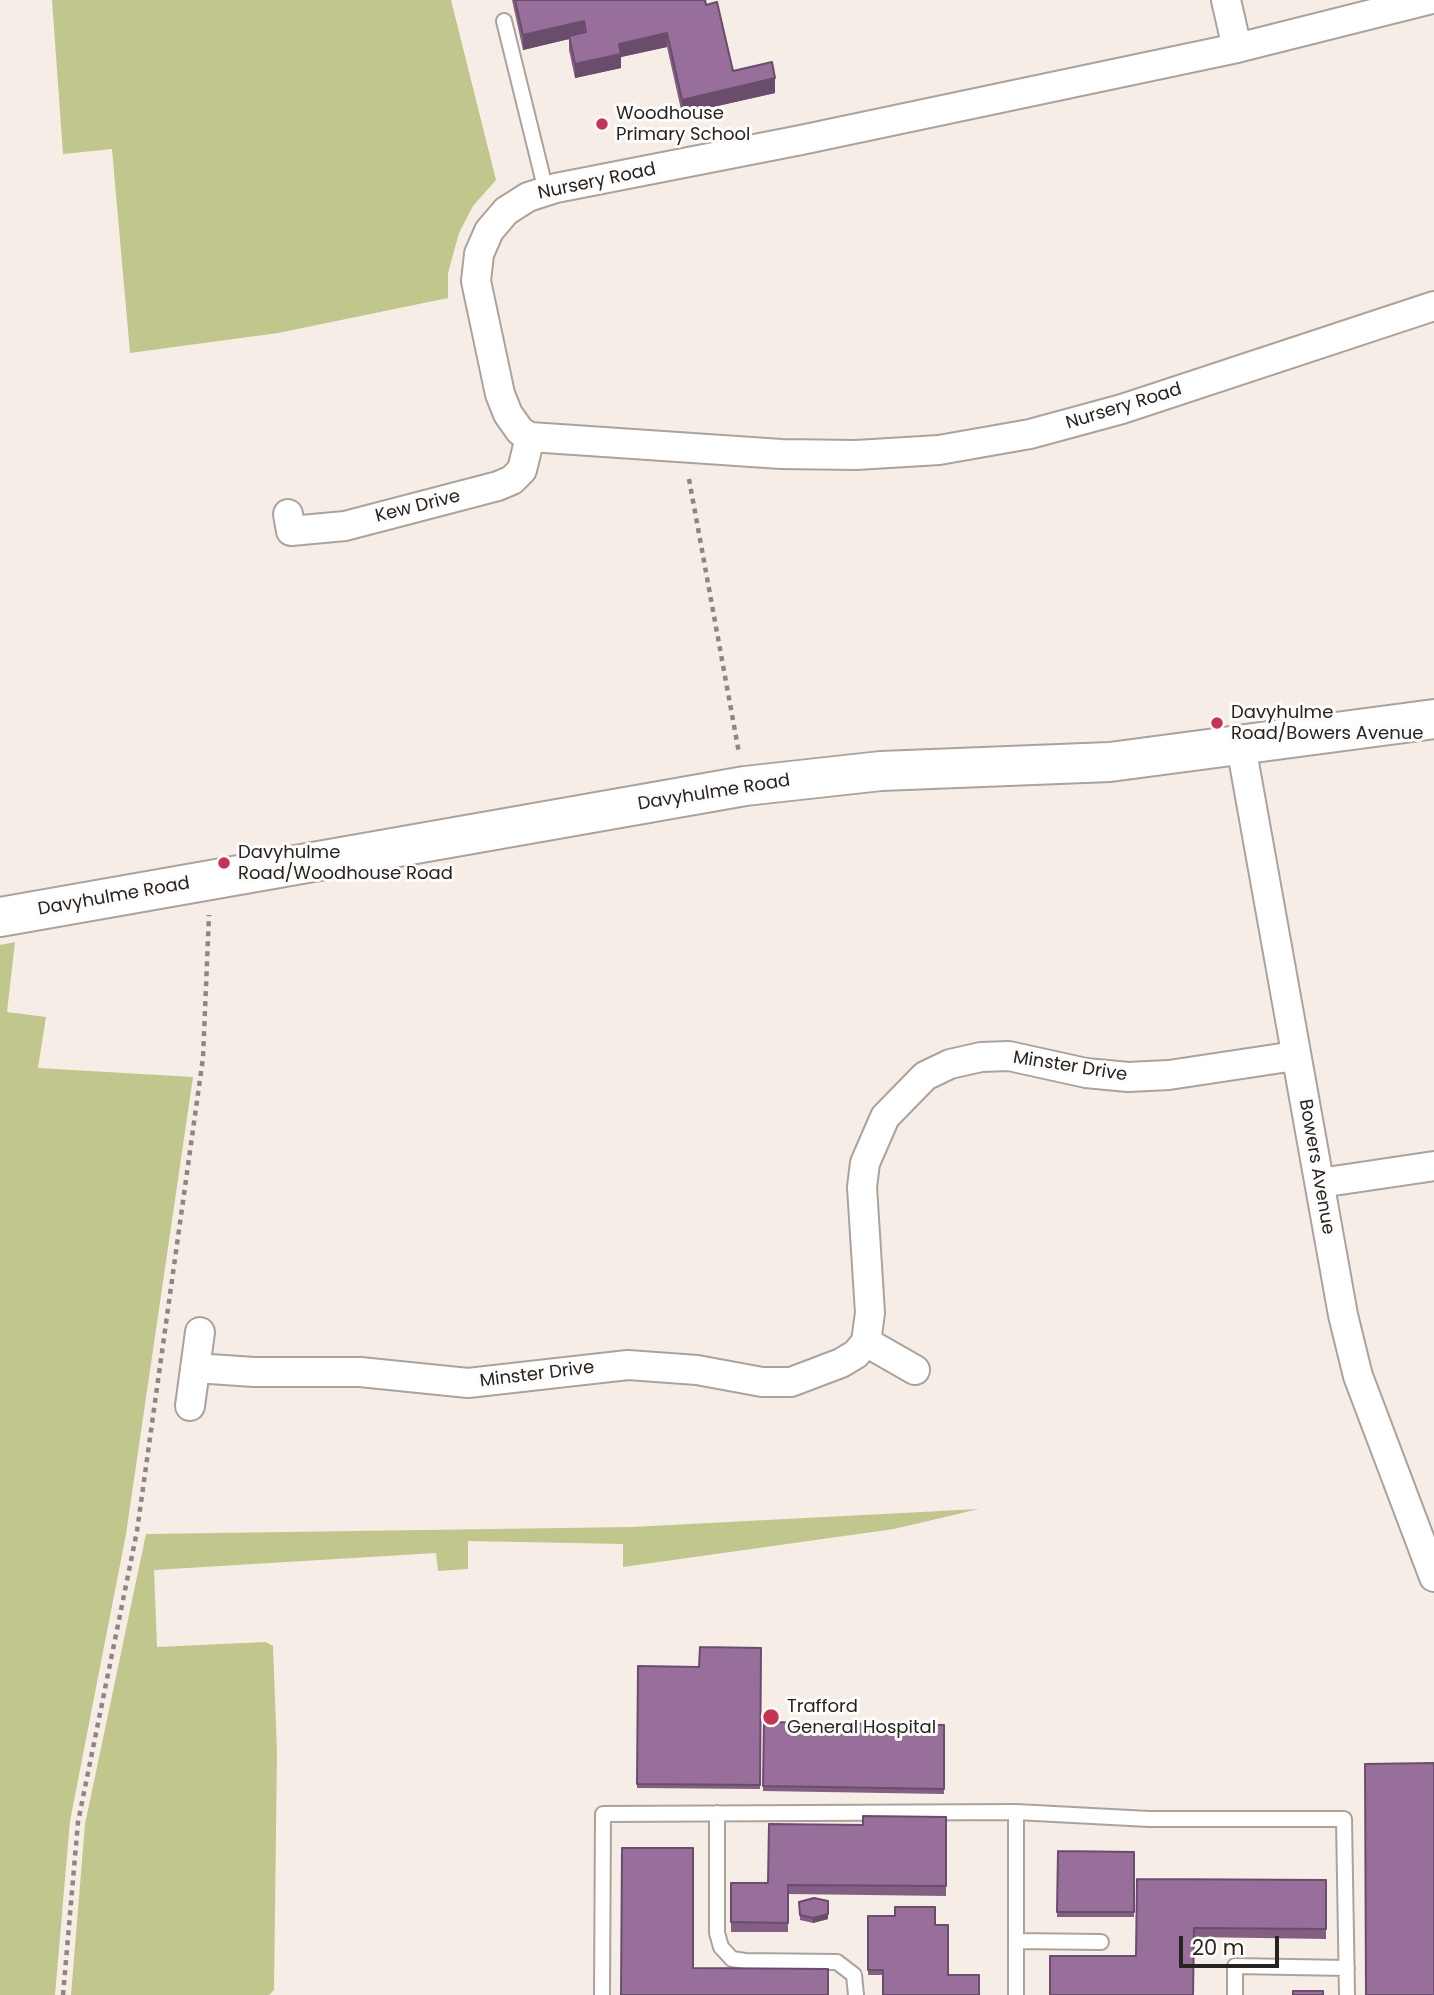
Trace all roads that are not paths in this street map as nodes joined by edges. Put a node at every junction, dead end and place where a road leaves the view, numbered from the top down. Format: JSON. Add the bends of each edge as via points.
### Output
{"nodes":[{"id":1,"x":1226,"y":0,"type":"edge"},
{"id":2,"x":1427,"y":0,"type":"edge"},
{"id":3,"x":504,"y":20,"type":"dead end"},
{"id":4,"x":1237,"y":48,"type":"junction"},
{"id":5,"x":546,"y":191,"type":"junction"},
{"id":6,"x":1434,"y":306,"type":"edge"},
{"id":7,"x":530,"y":437,"type":"junction"},
{"id":8,"x":288,"y":514,"type":"dead end"},
{"id":9,"x":1434,"y":719,"type":"edge"},
{"id":10,"x":1241,"y":746,"type":"junction"},
{"id":11,"x":0,"y":918,"type":"edge"},
{"id":12,"x":1295,"y":1056,"type":"junction"},
{"id":13,"x":1434,"y":1166,"type":"edge"},
{"id":14,"x":1320,"y":1184,"type":"junction"},
{"id":15,"x":200,"y":1332,"type":"dead end"},
{"id":16,"x":866,"y":1342,"type":"junction"},
{"id":17,"x":195,"y":1368,"type":"junction"},
{"id":18,"x":915,"y":1370,"type":"dead end"},
{"id":19,"x":190,"y":1406,"type":"dead end"},
{"id":20,"x":1434,"y":1577,"type":"edge"},
{"id":21,"x":1016,"y":1812,"type":"junction"},
{"id":22,"x":717,"y":1813,"type":"junction"},
{"id":23,"x":1016,"y":1941,"type":"junction"},
{"id":24,"x":1101,"y":1942,"type":"dead end"},
{"id":25,"x":1346,"y":1968,"type":"junction"},
{"id":26,"x":602,"y":1995,"type":"edge"},
{"id":27,"x":856,"y":1995,"type":"edge"},
{"id":28,"x":1016,"y":1995,"type":"edge"},
{"id":29,"x":1235,"y":1995,"type":"edge"},
{"id":30,"x":1347,"y":1995,"type":"edge"}],
"edges":[{"from":1,"to":4,"type":"street"},
{"from":2,"to":4,"type":"street","name":"Nursery Road"},
{"from":3,"to":5,"type":"lane"},
{"from":4,"to":5,"type":"street","name":"Nursery Road"},
{"from":5,"to":7,"type":"street","name":"Nursery Road","via":[[506,211],[489,231],[478,254],[476,281],[499,394],[520,431]]},
{"from":6,"to":7,"type":"street","name":"Nursery Road","via":[[1122,410],[1030,434],[939,450],[856,455]]},
{"from":7,"to":8,"type":"street","name":"Kew Drive","via":[[522,470],[498,486],[345,526],[291,531]]},
{"from":9,"to":10,"type":"street","name":"Davyhulme Road"},
{"from":10,"to":11,"type":"street","name":"Davyhulme Road","via":[[1110,762],[881,771],[745,786]]},
{"from":10,"to":12,"type":"street","name":"Bowers Avenue"},
{"from":12,"to":14,"type":"street","name":"Bowers Avenue"},
{"from":12,"to":16,"type":"street","name":"Minster Drive","via":[[1128,1077],[1009,1056],[981,1057],[925,1076],[885,1116],[864,1163],[870,1314]]},
{"from":13,"to":14,"type":"street"},
{"from":14,"to":20,"type":"street","name":"Bowers Avenue","via":[[1357,1376]]},
{"from":15,"to":17,"type":"street"},
{"from":16,"to":17,"type":"street","name":"Minster Drive","via":[[841,1363],[791,1382],[628,1365],[468,1383],[360,1372]]},
{"from":16,"to":18,"type":"street"},
{"from":17,"to":19,"type":"street"},
{"from":21,"to":22,"type":"lane"},
{"from":21,"to":23,"type":"lane"},
{"from":21,"to":25,"type":"lane","via":[[1149,1819],[1344,1819]]},
{"from":22,"to":26,"type":"lane","via":[[603,1814]]},
{"from":22,"to":27,"type":"lane","via":[[717,1933],[721,1947],[732,1959],[745,1961],[837,1962],[854,1975]]},
{"from":23,"to":24,"type":"lane"},
{"from":23,"to":28,"type":"lane"},
{"from":25,"to":29,"type":"lane","via":[[1235,1966]]},
{"from":25,"to":30,"type":"lane"}]}
